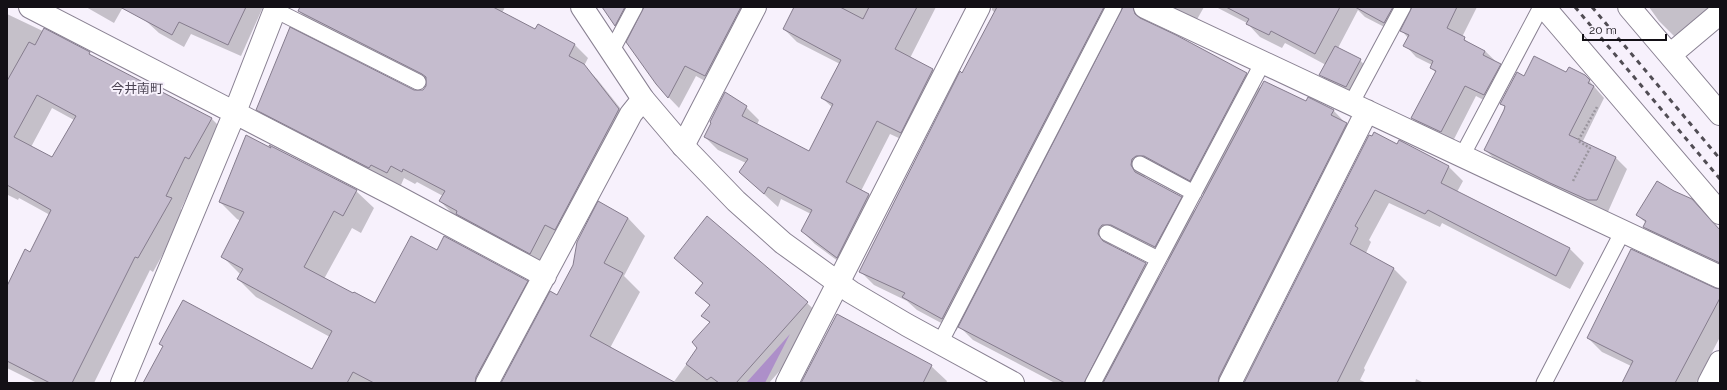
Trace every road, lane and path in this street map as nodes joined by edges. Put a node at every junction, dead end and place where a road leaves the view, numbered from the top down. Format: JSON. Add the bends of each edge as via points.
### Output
{"nodes":[{"id":1,"x":30,"y":7,"type":"edge"},
{"id":2,"x":582,"y":7,"type":"edge"},
{"id":3,"x":635,"y":7,"type":"edge"},
{"id":4,"x":755,"y":7,"type":"edge"},
{"id":5,"x":979,"y":7,"type":"edge"},
{"id":6,"x":1114,"y":7,"type":"edge"},
{"id":7,"x":1145,"y":7,"type":"edge"},
{"id":8,"x":1403,"y":7,"type":"edge"},
{"id":9,"x":1542,"y":7,"type":"edge"},
{"id":10,"x":1629,"y":7,"type":"edge"},
{"id":11,"x":275,"y":8,"type":"edge"},
{"id":12,"x":1720,"y":13,"type":"edge"},
{"id":13,"x":612,"y":52,"type":"junction"},
{"id":14,"x":1670,"y":55,"type":"junction"},
{"id":15,"x":1263,"y":62,"type":"junction"},
{"id":16,"x":418,"y":82,"type":"dead end"},
{"id":17,"x":1610,"y":84,"type":"junction"},
{"id":18,"x":643,"y":99,"type":"junction"},
{"id":19,"x":1359,"y":108,"type":"junction"},
{"id":20,"x":235,"y":112,"type":"junction"},
{"id":21,"x":1720,"y":114,"type":"edge"},
{"id":22,"x":683,"y":146,"type":"junction"},
{"id":23,"x":1462,"y":156,"type":"junction"},
{"id":24,"x":1140,"y":164,"type":"dead end"},
{"id":25,"x":1194,"y":193,"type":"junction"},
{"id":26,"x":1562,"y":202,"type":"junction"},
{"id":27,"x":1720,"y":213,"type":"edge"},
{"id":28,"x":1623,"y":231,"type":"junction"},
{"id":29,"x":1107,"y":233,"type":"dead end"},
{"id":30,"x":1158,"y":259,"type":"junction"},
{"id":31,"x":545,"y":276,"type":"junction"},
{"id":32,"x":1720,"y":277,"type":"edge"},
{"id":33,"x":838,"y":284,"type":"junction"},
{"id":34,"x":940,"y":343,"type":"junction"},
{"id":35,"x":1720,"y":362,"type":"edge"},
{"id":36,"x":122,"y":383,"type":"edge"},
{"id":37,"x":487,"y":383,"type":"edge"},
{"id":38,"x":787,"y":383,"type":"edge"},
{"id":39,"x":1013,"y":383,"type":"edge"},
{"id":40,"x":1093,"y":383,"type":"edge"},
{"id":41,"x":1230,"y":383,"type":"edge"},
{"id":42,"x":1544,"y":383,"type":"edge"},
{"id":43,"x":1709,"y":383,"type":"edge"}],
"edges":[{"from":1,"to":20,"type":"street"},
{"from":2,"to":13,"type":"street"},
{"from":3,"to":13,"type":"lane"},
{"from":4,"to":22,"type":"street"},
{"from":5,"to":33,"type":"street"},
{"from":6,"to":34,"type":"lane"},
{"from":7,"to":15,"type":"street"},
{"from":8,"to":19,"type":"lane"},
{"from":9,"to":17,"type":"street"},
{"from":9,"to":23,"type":"lane"},
{"from":10,"to":14,"type":"street"},
{"from":11,"to":16,"type":"lane"},
{"from":11,"to":20,"type":"street"},
{"from":12,"to":14,"type":"street"},
{"from":13,"to":18,"type":"street"},
{"from":14,"to":21,"type":"street"},
{"from":15,"to":19,"type":"street"},
{"from":15,"to":25,"type":"lane"},
{"from":17,"to":26,"type":"path","via":[[1578,141],[1590,148]]},
{"from":17,"to":27,"type":"street"},
{"from":18,"to":22,"type":"street"},
{"from":18,"to":31,"type":"street","via":[[631,114]]},
{"from":19,"to":23,"type":"street"},
{"from":19,"to":41,"type":"street"},
{"from":20,"to":31,"type":"street"},
{"from":20,"to":36,"type":"street"},
{"from":22,"to":33,"type":"street","via":[[736,201],[783,243]]},
{"from":23,"to":26,"type":"street"},
{"from":24,"to":25,"type":"lane"},
{"from":25,"to":30,"type":"lane"},
{"from":26,"to":28,"type":"street"},
{"from":28,"to":32,"type":"street"},
{"from":28,"to":42,"type":"lane"},
{"from":29,"to":30,"type":"lane"},
{"from":30,"to":40,"type":"lane"},
{"from":31,"to":37,"type":"street"},
{"from":33,"to":34,"type":"street"},
{"from":33,"to":38,"type":"street"},
{"from":34,"to":39,"type":"street"},
{"from":35,"to":43,"type":"street"}]}
